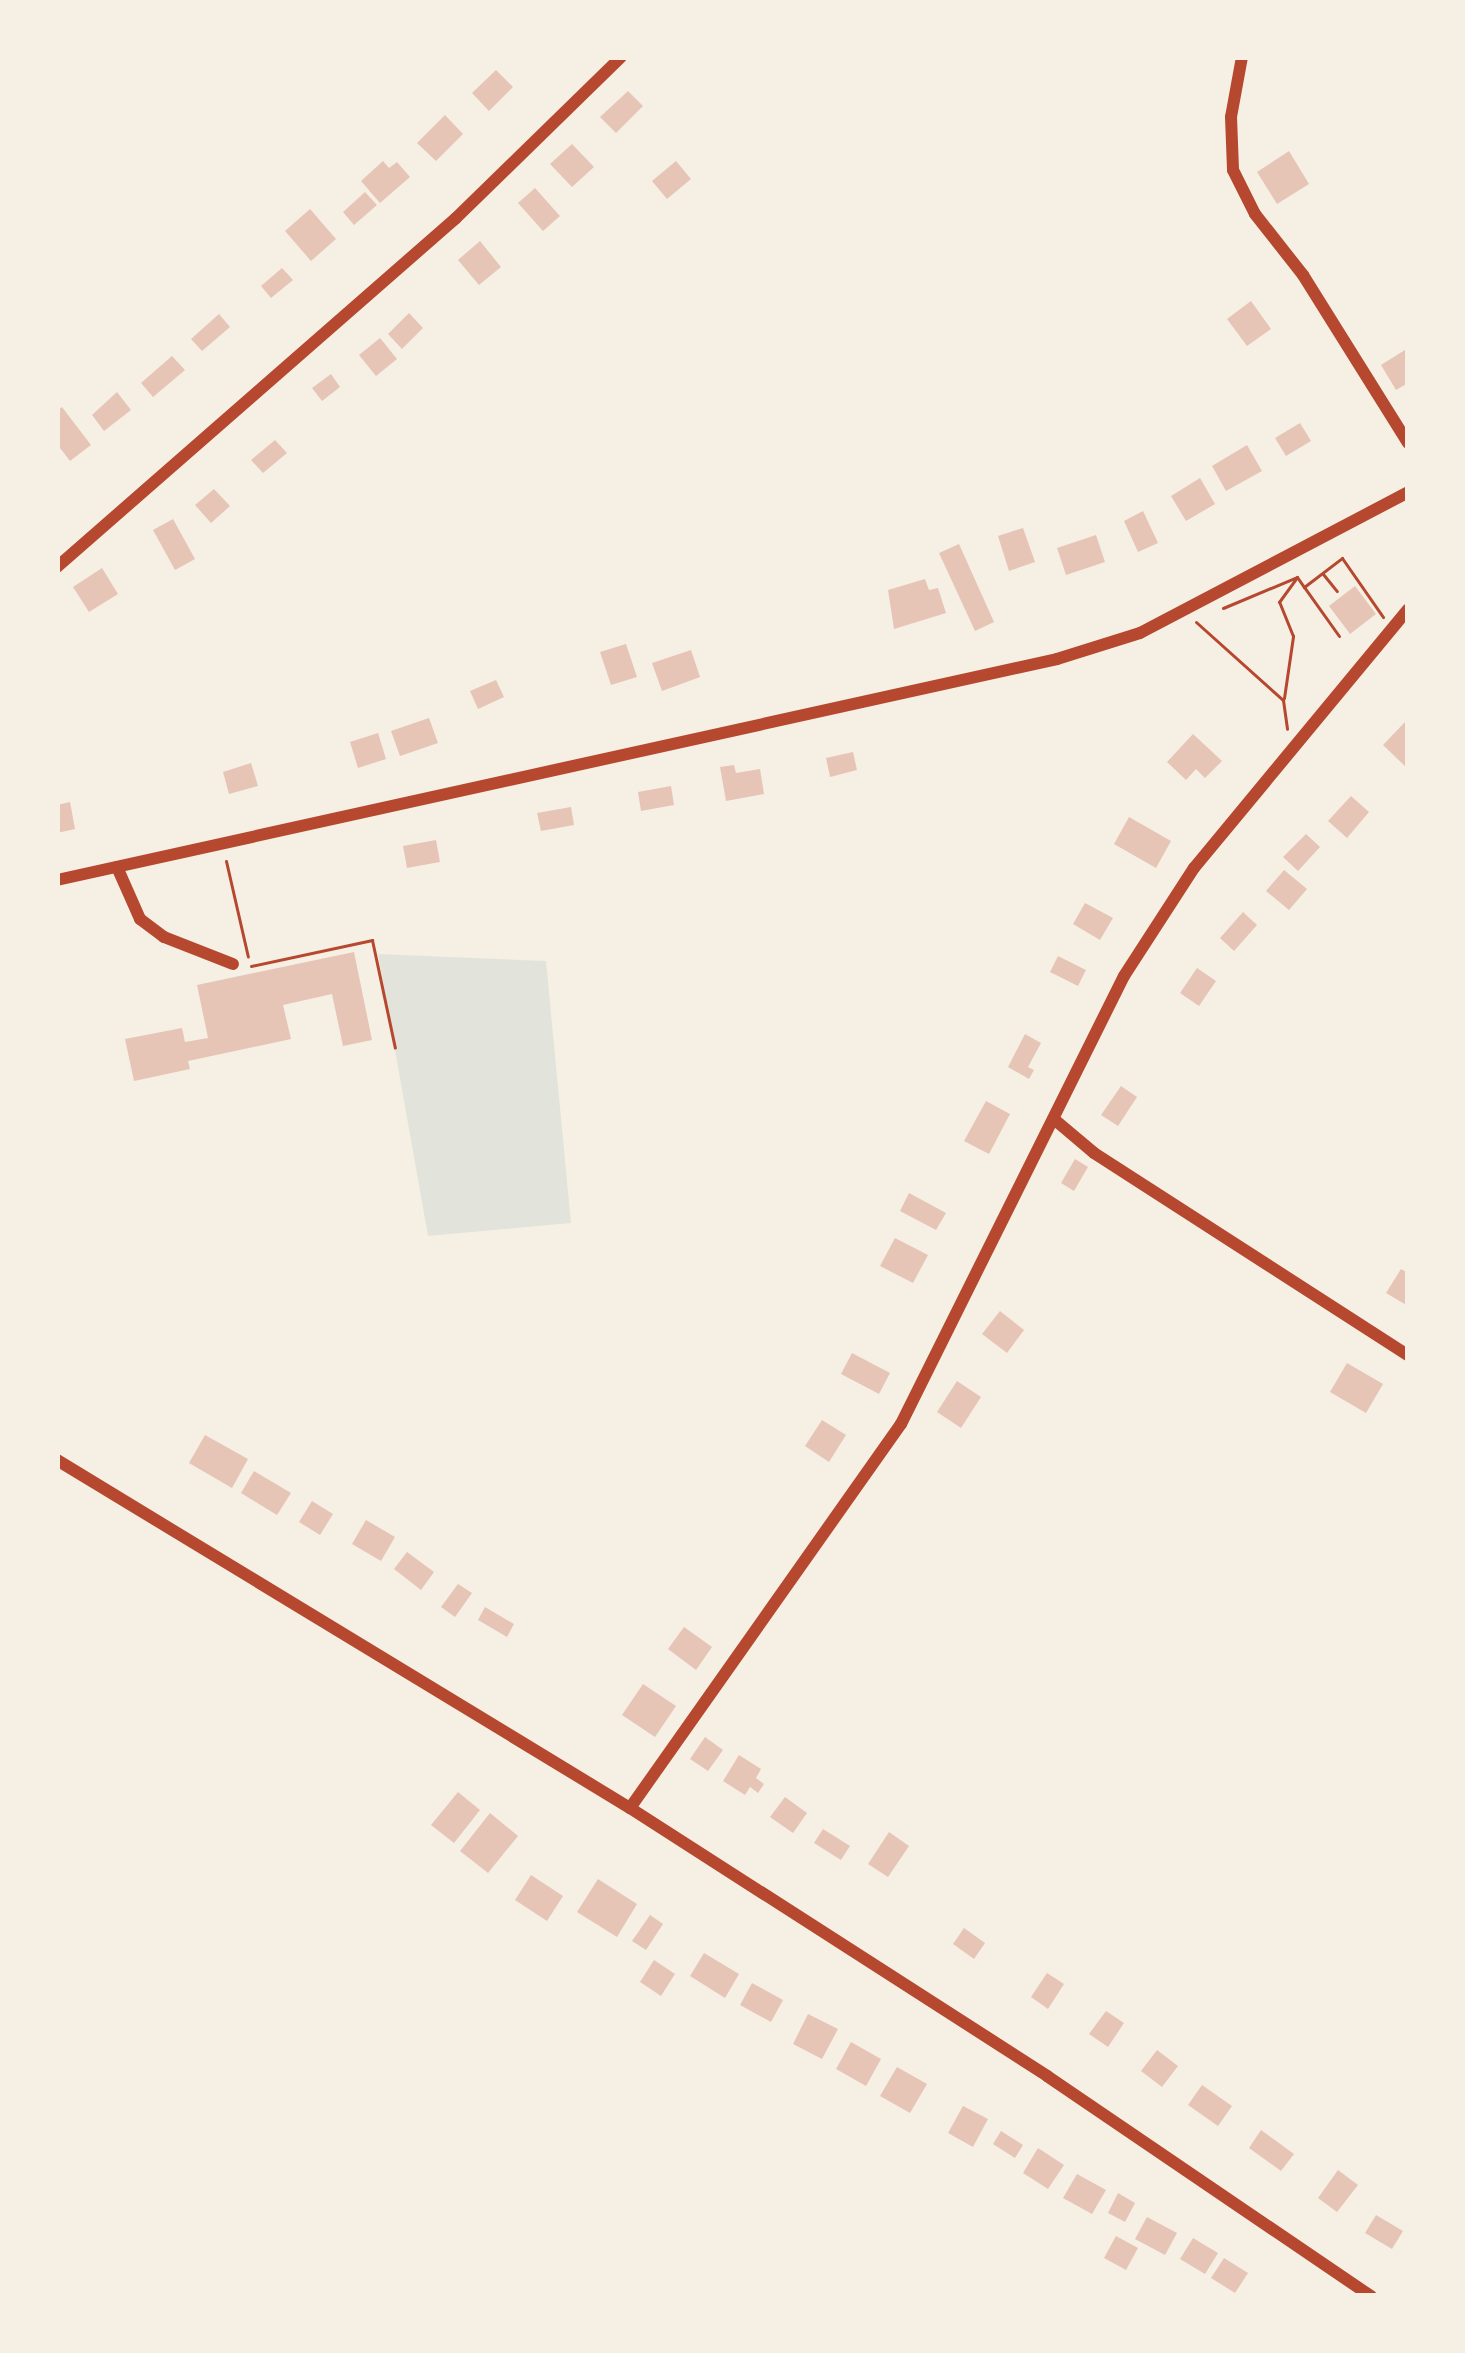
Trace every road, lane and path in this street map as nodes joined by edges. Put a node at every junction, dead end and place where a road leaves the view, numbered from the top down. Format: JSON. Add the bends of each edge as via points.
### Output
{"nodes":[{"id":1,"x":621,"y":57,"type":"edge"},
{"id":2,"x":1242,"y":57,"type":"edge"},
{"id":3,"x":1408,"y":443,"type":"edge"},
{"id":4,"x":1408,"y":492,"type":"edge"},
{"id":5,"x":57,"y":567,"type":"edge"},
{"id":6,"x":1322,"y":573,"type":"junction"},
{"id":7,"x":1297,"y":578,"type":"junction"},
{"id":8,"x":1304,"y":587,"type":"junction"},
{"id":9,"x":1337,"y":591,"type":"dead end"},
{"id":10,"x":1408,"y":609,"type":"edge"},
{"id":11,"x":1215,"y":612,"type":"dead end"},
{"id":12,"x":1390,"y":628,"type":"junction"},
{"id":13,"x":1339,"y":636,"type":"dead end"},
{"id":14,"x":1283,"y":700,"type":"dead end"},
{"id":15,"x":225,"y":854,"type":"dead end"},
{"id":16,"x":117,"y":867,"type":"junction"},
{"id":17,"x":57,"y":880,"type":"edge"},
{"id":18,"x":233,"y":964,"type":"dead end"},
{"id":19,"x":394,"y":1048,"type":"dead end"},
{"id":20,"x":1054,"y":1120,"type":"junction"},
{"id":21,"x":1408,"y":1354,"type":"edge"},
{"id":22,"x":57,"y":1460,"type":"edge"},
{"id":23,"x":630,"y":1808,"type":"junction"},
{"id":24,"x":1371,"y":2296,"type":"edge"}],
"edges":[{"from":1,"to":5,"type":"street","via":[[455,219]]},
{"from":2,"to":3,"type":"street","via":[[1231,116],[1233,170]]},
{"from":4,"to":16,"type":"street","via":[[1140,633],[1057,659]]},
{"from":6,"to":8,"type":"path"},
{"from":6,"to":9,"type":"path"},
{"from":6,"to":12,"type":"path","via":[[1342,559]]},
{"from":7,"to":8,"type":"path"},
{"from":7,"to":11,"type":"path"},
{"from":7,"to":14,"type":"path","via":[[1279,602],[1293,636]]},
{"from":8,"to":13,"type":"path"},
{"from":10,"to":12,"type":"street"},
{"from":12,"to":20,"type":"street","via":[[1194,868],[1124,976]]},
{"from":15,"to":19,"type":"path","via":[[250,966],[372,940]]},
{"from":16,"to":17,"type":"street"},
{"from":16,"to":18,"type":"street","via":[[140,919]]},
{"from":20,"to":21,"type":"street"},
{"from":20,"to":23,"type":"street","via":[[901,1424]]},
{"from":22,"to":23,"type":"street"},
{"from":23,"to":24,"type":"street"}]}
